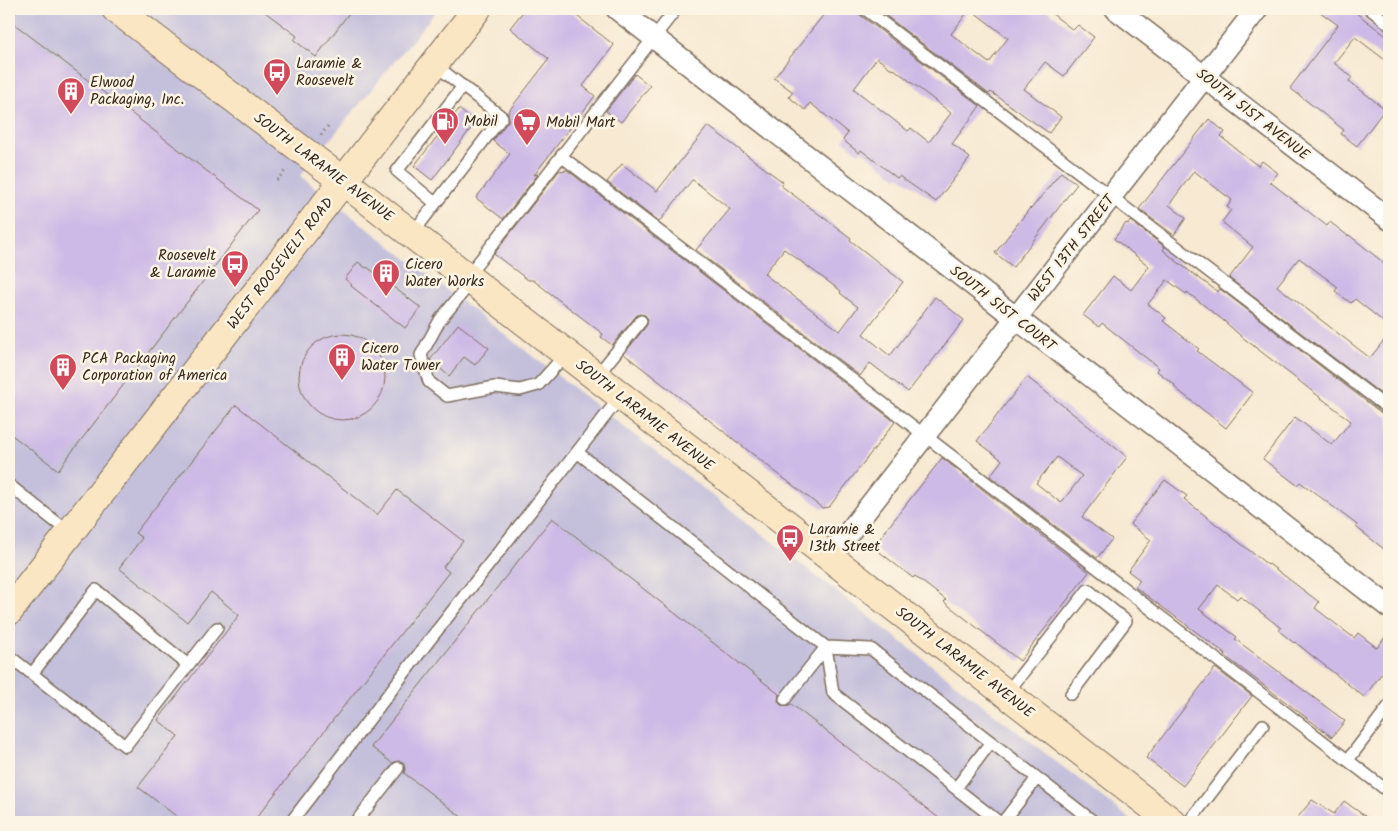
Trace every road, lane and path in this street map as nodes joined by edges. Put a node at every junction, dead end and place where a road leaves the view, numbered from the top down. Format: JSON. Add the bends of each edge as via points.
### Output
{"nodes":[{"id":1,"x":116,"y":9,"type":"edge"},
{"id":2,"x":477,"y":9,"type":"edge"},
{"id":3,"x":617,"y":9,"type":"edge"},
{"id":4,"x":676,"y":9,"type":"edge"},
{"id":5,"x":865,"y":9,"type":"edge"},
{"id":6,"x":1116,"y":9,"type":"edge"},
{"id":7,"x":1257,"y":9,"type":"edge"},
{"id":8,"x":1370,"y":9,"type":"edge"},
{"id":9,"x":1389,"y":24,"type":"edge"},
{"id":10,"x":653,"y":37,"type":"junction"},
{"id":11,"x":434,"y":64,"type":"junction"},
{"id":12,"x":1204,"y":77,"type":"junction"},
{"id":13,"x":463,"y":86,"type":"junction"},
{"id":14,"x":328,"y":126,"type":"dead end"},
{"id":15,"x":321,"y":134,"type":"dead end"},
{"id":16,"x":561,"y":156,"type":"junction"},
{"id":17,"x":286,"y":170,"type":"dead end"},
{"id":18,"x":277,"y":180,"type":"dead end"},
{"id":19,"x":343,"y":181,"type":"junction"},
{"id":20,"x":1111,"y":197,"type":"junction"},
{"id":21,"x":434,"y":203,"type":"junction"},
{"id":22,"x":1389,"y":219,"type":"edge"},
{"id":23,"x":412,"y":234,"type":"junction"},
{"id":24,"x":469,"y":279,"type":"junction"},
{"id":25,"x":1016,"y":318,"type":"junction"},
{"id":26,"x":641,"y":321,"type":"dead end"},
{"id":27,"x":566,"y":354,"type":"junction"},
{"id":28,"x":596,"y":377,"type":"junction"},
{"id":29,"x":621,"y":396,"type":"junction"},
{"id":30,"x":1389,"y":409,"type":"edge"},
{"id":31,"x":926,"y":434,"type":"junction"},
{"id":32,"x":578,"y":452,"type":"junction"},
{"id":33,"x":9,"y":485,"type":"edge"},
{"id":34,"x":70,"y":532,"type":"junction"},
{"id":35,"x":830,"y":558,"type":"junction"},
{"id":36,"x":1389,"y":607,"type":"edge"},
{"id":37,"x":9,"y":612,"type":"edge"},
{"id":38,"x":217,"y":628,"type":"dead end"},
{"id":39,"x":826,"y":647,"type":"junction"},
{"id":40,"x":9,"y":656,"type":"edge"},
{"id":41,"x":188,"y":665,"type":"junction"},
{"id":42,"x":32,"y":674,"type":"junction"},
{"id":43,"x":1006,"y":694,"type":"junction"},
{"id":44,"x":1071,"y":694,"type":"dead end"},
{"id":45,"x":785,"y":699,"type":"dead end"},
{"id":46,"x":1389,"y":706,"type":"edge"},
{"id":47,"x":1263,"y":725,"type":"dead end"},
{"id":48,"x":991,"y":742,"type":"junction"},
{"id":49,"x":1348,"y":760,"type":"junction"},
{"id":50,"x":398,"y":768,"type":"dead end"},
{"id":51,"x":1038,"y":778,"type":"junction"},
{"id":52,"x":956,"y":788,"type":"junction"},
{"id":53,"x":1389,"y":792,"type":"edge"},
{"id":54,"x":291,"y":822,"type":"edge"},
{"id":55,"x":356,"y":822,"type":"edge"},
{"id":56,"x":999,"y":822,"type":"edge"},
{"id":57,"x":1003,"y":822,"type":"edge"},
{"id":58,"x":1094,"y":822,"type":"edge"},
{"id":59,"x":1172,"y":822,"type":"edge"},
{"id":60,"x":1189,"y":822,"type":"edge"}],
"edges":[{"from":1,"to":19,"type":"main road","name":"SOUTH LARAMIE AVENUE"},
{"from":2,"to":11,"type":"main road","name":"WEST ROOSEVELT ROAD"},
{"from":3,"to":10,"type":"street","name":"SOUTH 51ST COURT"},
{"from":4,"to":10,"type":"lane"},
{"from":5,"to":20,"type":"lane"},
{"from":6,"to":12,"type":"street","name":"SOUTH 51ST AVENUE"},
{"from":7,"to":12,"type":"street","name":"WEST 13TH STREET"},
{"from":8,"to":9,"type":"lane"},
{"from":10,"to":16,"type":"lane"},
{"from":10,"to":25,"type":"street","name":"SOUTH 51ST COURT"},
{"from":11,"to":13,"type":"lane"},
{"from":11,"to":19,"type":"main road","name":"WEST ROOSEVELT ROAD"},
{"from":12,"to":20,"type":"street","name":"WEST 13TH STREET"},
{"from":12,"to":22,"type":"street","name":"SOUTH 51ST AVENUE"},
{"from":13,"to":21,"type":"lane","via":[[397,171]]},
{"from":13,"to":21,"type":"lane","via":[[502,117]]},
{"from":14,"to":15,"type":"path"},
{"from":16,"to":24,"type":"lane"},
{"from":16,"to":31,"type":"lane"},
{"from":17,"to":18,"type":"path"},
{"from":19,"to":23,"type":"main road","name":"SOUTH LARAMIE AVENUE"},
{"from":19,"to":34,"type":"main road","name":"WEST ROOSEVELT ROAD"},
{"from":20,"to":25,"type":"street","name":"WEST 13TH STREET"},
{"from":20,"to":30,"type":"lane"},
{"from":21,"to":23,"type":"lane"},
{"from":23,"to":24,"type":"main road","name":"SOUTH LARAMIE AVENUE"},
{"from":24,"to":27,"type":"main road","name":"SOUTH LARAMIE AVENUE"},
{"from":24,"to":27,"type":"lane","via":[[440,320],[422,355],[429,382],[447,396],[495,387],[520,390],[538,385]]},
{"from":25,"to":31,"type":"street","name":"WEST 13TH STREET"},
{"from":25,"to":36,"type":"street","name":"SOUTH 51ST COURT"},
{"from":26,"to":28,"type":"lane"},
{"from":27,"to":28,"type":"main road","name":"SOUTH LARAMIE AVENUE"},
{"from":28,"to":29,"type":"main road","name":"SOUTH LARAMIE AVENUE"},
{"from":29,"to":32,"type":"lane"},
{"from":29,"to":35,"type":"main road","name":"SOUTH LARAMIE AVENUE"},
{"from":31,"to":35,"type":"street","name":"WEST 13TH STREET"},
{"from":31,"to":49,"type":"lane"},
{"from":32,"to":39,"type":"lane"},
{"from":32,"to":54,"type":"lane"},
{"from":33,"to":34,"type":"lane"},
{"from":34,"to":37,"type":"main road","name":"WEST ROOSEVELT ROAD"},
{"from":35,"to":43,"type":"main road","name":"SOUTH LARAMIE AVENUE"},
{"from":38,"to":41,"type":"lane"},
{"from":39,"to":45,"type":"lane"},
{"from":39,"to":48,"type":"lane","via":[[870,649]]},
{"from":39,"to":52,"type":"lane","via":[[833,693]]},
{"from":40,"to":42,"type":"lane"},
{"from":41,"to":42,"type":"lane","via":[[125,746]]},
{"from":41,"to":42,"type":"lane","via":[[96,590]]},
{"from":43,"to":44,"type":"lane","via":[[1088,590],[1126,621]]},
{"from":43,"to":59,"type":"main road","name":"SOUTH LARAMIE AVENUE"},
{"from":46,"to":49,"type":"lane"},
{"from":47,"to":60,"type":"lane"},
{"from":48,"to":51,"type":"lane"},
{"from":48,"to":52,"type":"lane"},
{"from":49,"to":53,"type":"lane"},
{"from":50,"to":55,"type":"lane"},
{"from":51,"to":57,"type":"lane"},
{"from":51,"to":58,"type":"lane"},
{"from":52,"to":56,"type":"lane"}]}
